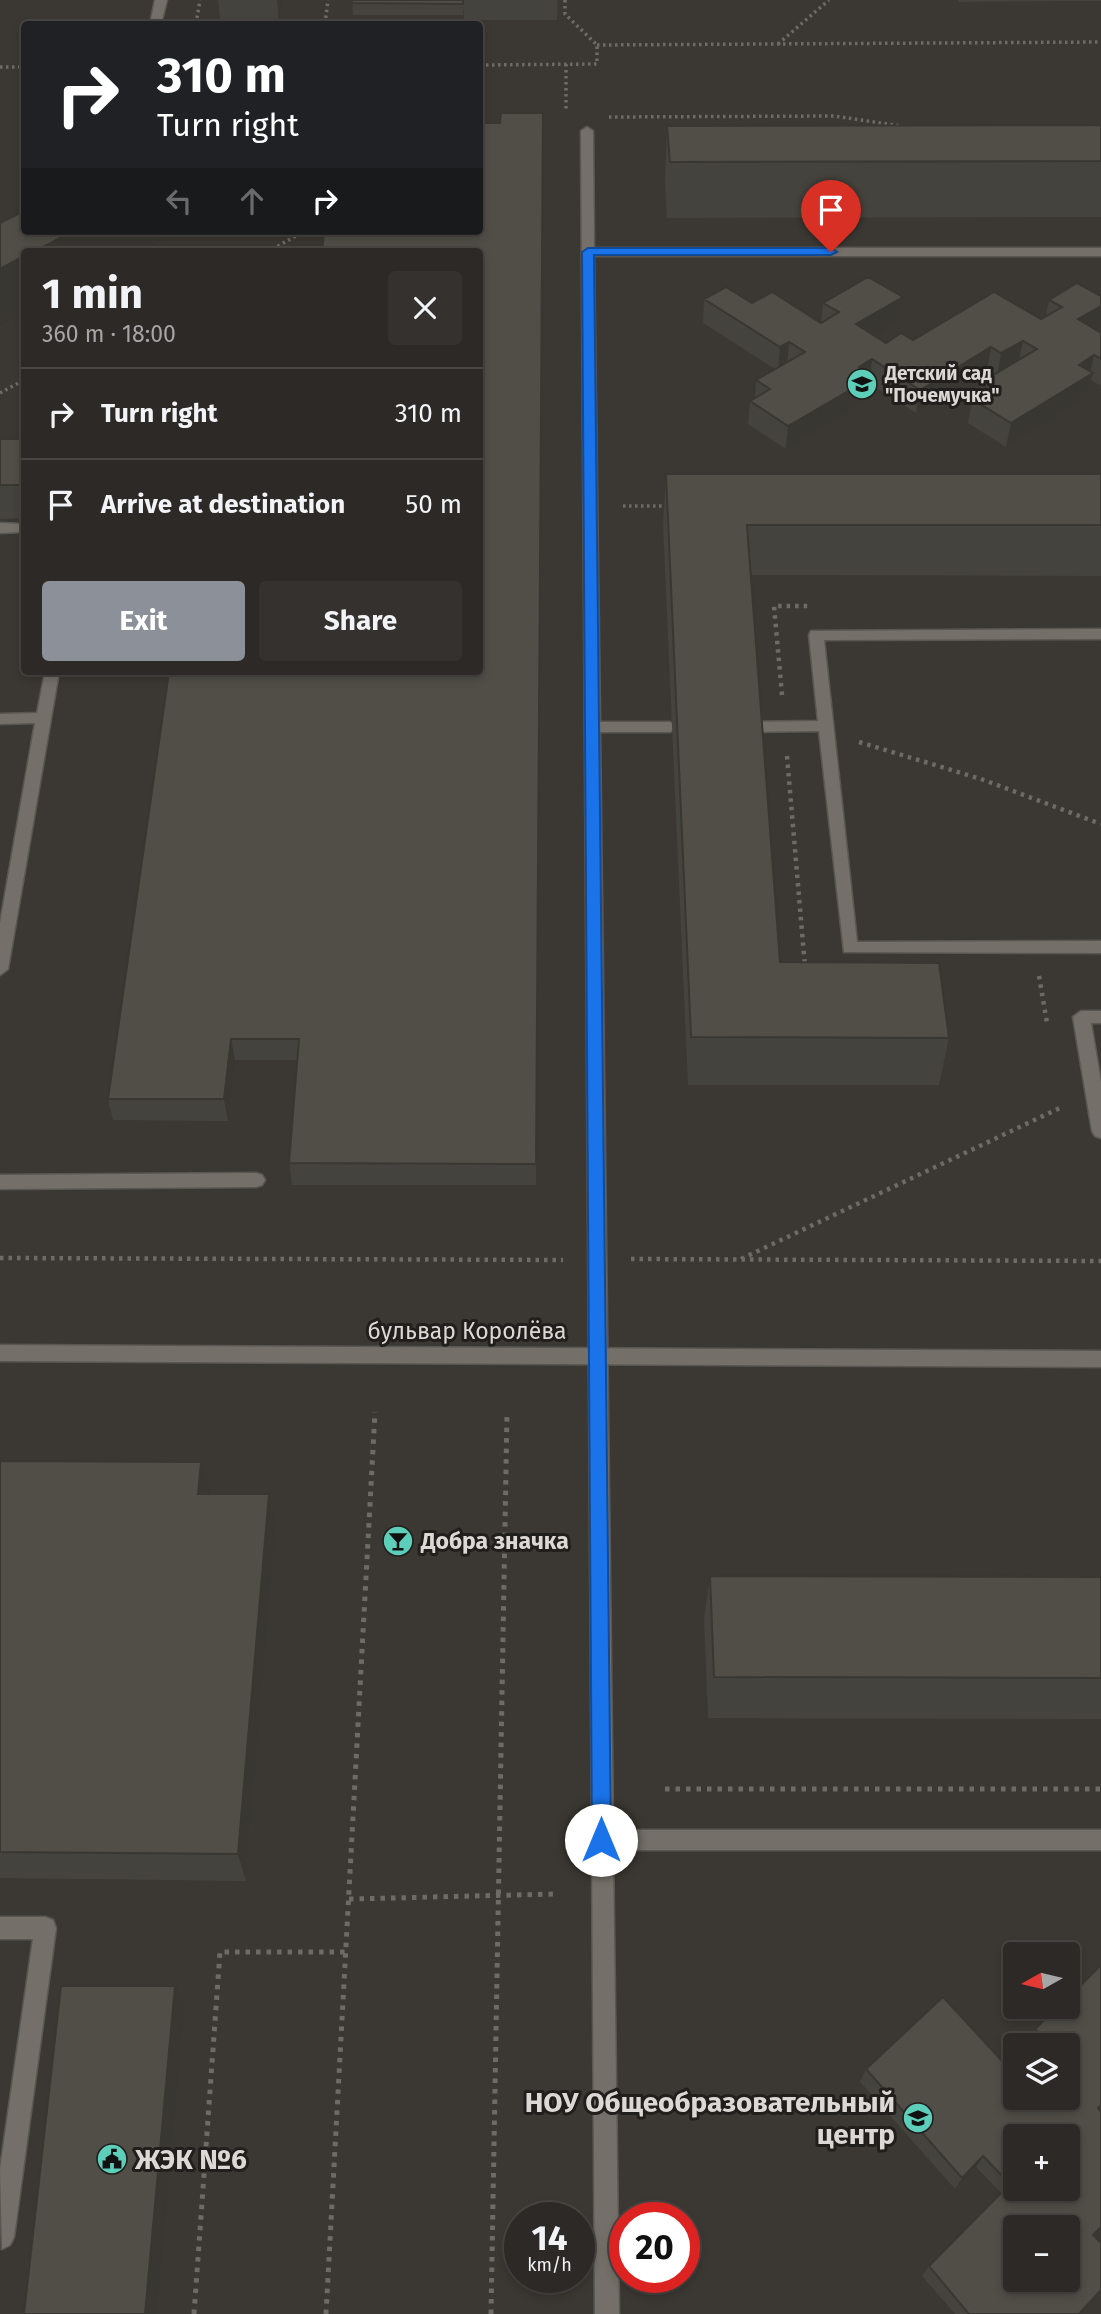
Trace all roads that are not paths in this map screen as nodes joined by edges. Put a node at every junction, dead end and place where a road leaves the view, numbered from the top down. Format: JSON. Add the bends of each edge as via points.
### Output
{"nodes":[{"id":1,"x":160,"y":0,"type":"edge"},
{"id":2,"x":156,"y":21,"type":"edge"},
{"id":3,"x":587,"y":131,"type":"dead end"},
{"id":4,"x":1101,"y":251,"type":"edge"},
{"id":5,"x":588,"y":252,"type":"junction"},
{"id":6,"x":0,"y":528,"type":"edge"},
{"id":7,"x":21,"y":528,"type":"edge"},
{"id":8,"x":1101,"y":634,"type":"edge"},
{"id":9,"x":51,"y":675,"type":"edge"},
{"id":10,"x":44,"y":718,"type":"junction"},
{"id":11,"x":0,"y":719,"type":"edge"},
{"id":12,"x":592,"y":727,"type":"junction"},
{"id":13,"x":670,"y":727,"type":"dead end"},
{"id":14,"x":752,"y":727,"type":"edge"},
{"id":15,"x":827,"y":734,"type":"junction"},
{"id":16,"x":1101,"y":947,"type":"edge"},
{"id":17,"x":0,"y":969,"type":"edge"},
{"id":18,"x":1101,"y":1017,"type":"edge"},
{"id":19,"x":1101,"y":1131,"type":"edge"},
{"id":20,"x":256,"y":1180,"type":"dead end"},
{"id":21,"x":0,"y":1182,"type":"edge"},
{"id":22,"x":0,"y":1353,"type":"edge"},
{"id":23,"x":596,"y":1356,"type":"junction"},
{"id":24,"x":1101,"y":1359,"type":"edge"},
{"id":25,"x":601,"y":1840,"type":"junction"},
{"id":26,"x":1101,"y":1840,"type":"edge"},
{"id":27,"x":0,"y":1928,"type":"edge"},
{"id":28,"x":2,"y":2237,"type":"dead end"},
{"id":29,"x":607,"y":2314,"type":"edge"}],
"edges":[{"from":1,"to":2,"type":"street"},
{"from":3,"to":5,"type":"street"},
{"from":4,"to":5,"type":"street"},
{"from":5,"to":12,"type":"street"},
{"from":6,"to":7,"type":"street"},
{"from":8,"to":15,"type":"street","via":[[816,635]]},
{"from":9,"to":10,"type":"street"},
{"from":10,"to":11,"type":"street"},
{"from":10,"to":17,"type":"street"},
{"from":12,"to":13,"type":"street"},
{"from":12,"to":23,"type":"street"},
{"from":14,"to":15,"type":"street"},
{"from":15,"to":16,"type":"street","via":[[850,948]]},
{"from":18,"to":19,"type":"street","via":[[1081,1017]]},
{"from":20,"to":21,"type":"street"},
{"from":22,"to":23,"type":"street","name":"бульвар Королёва"},
{"from":23,"to":24,"type":"street","name":"бульвар Королёва"},
{"from":23,"to":25,"type":"street"},
{"from":25,"to":26,"type":"street"},
{"from":25,"to":29,"type":"street"},
{"from":27,"to":28,"type":"street","via":[[45,1928]]}]}
